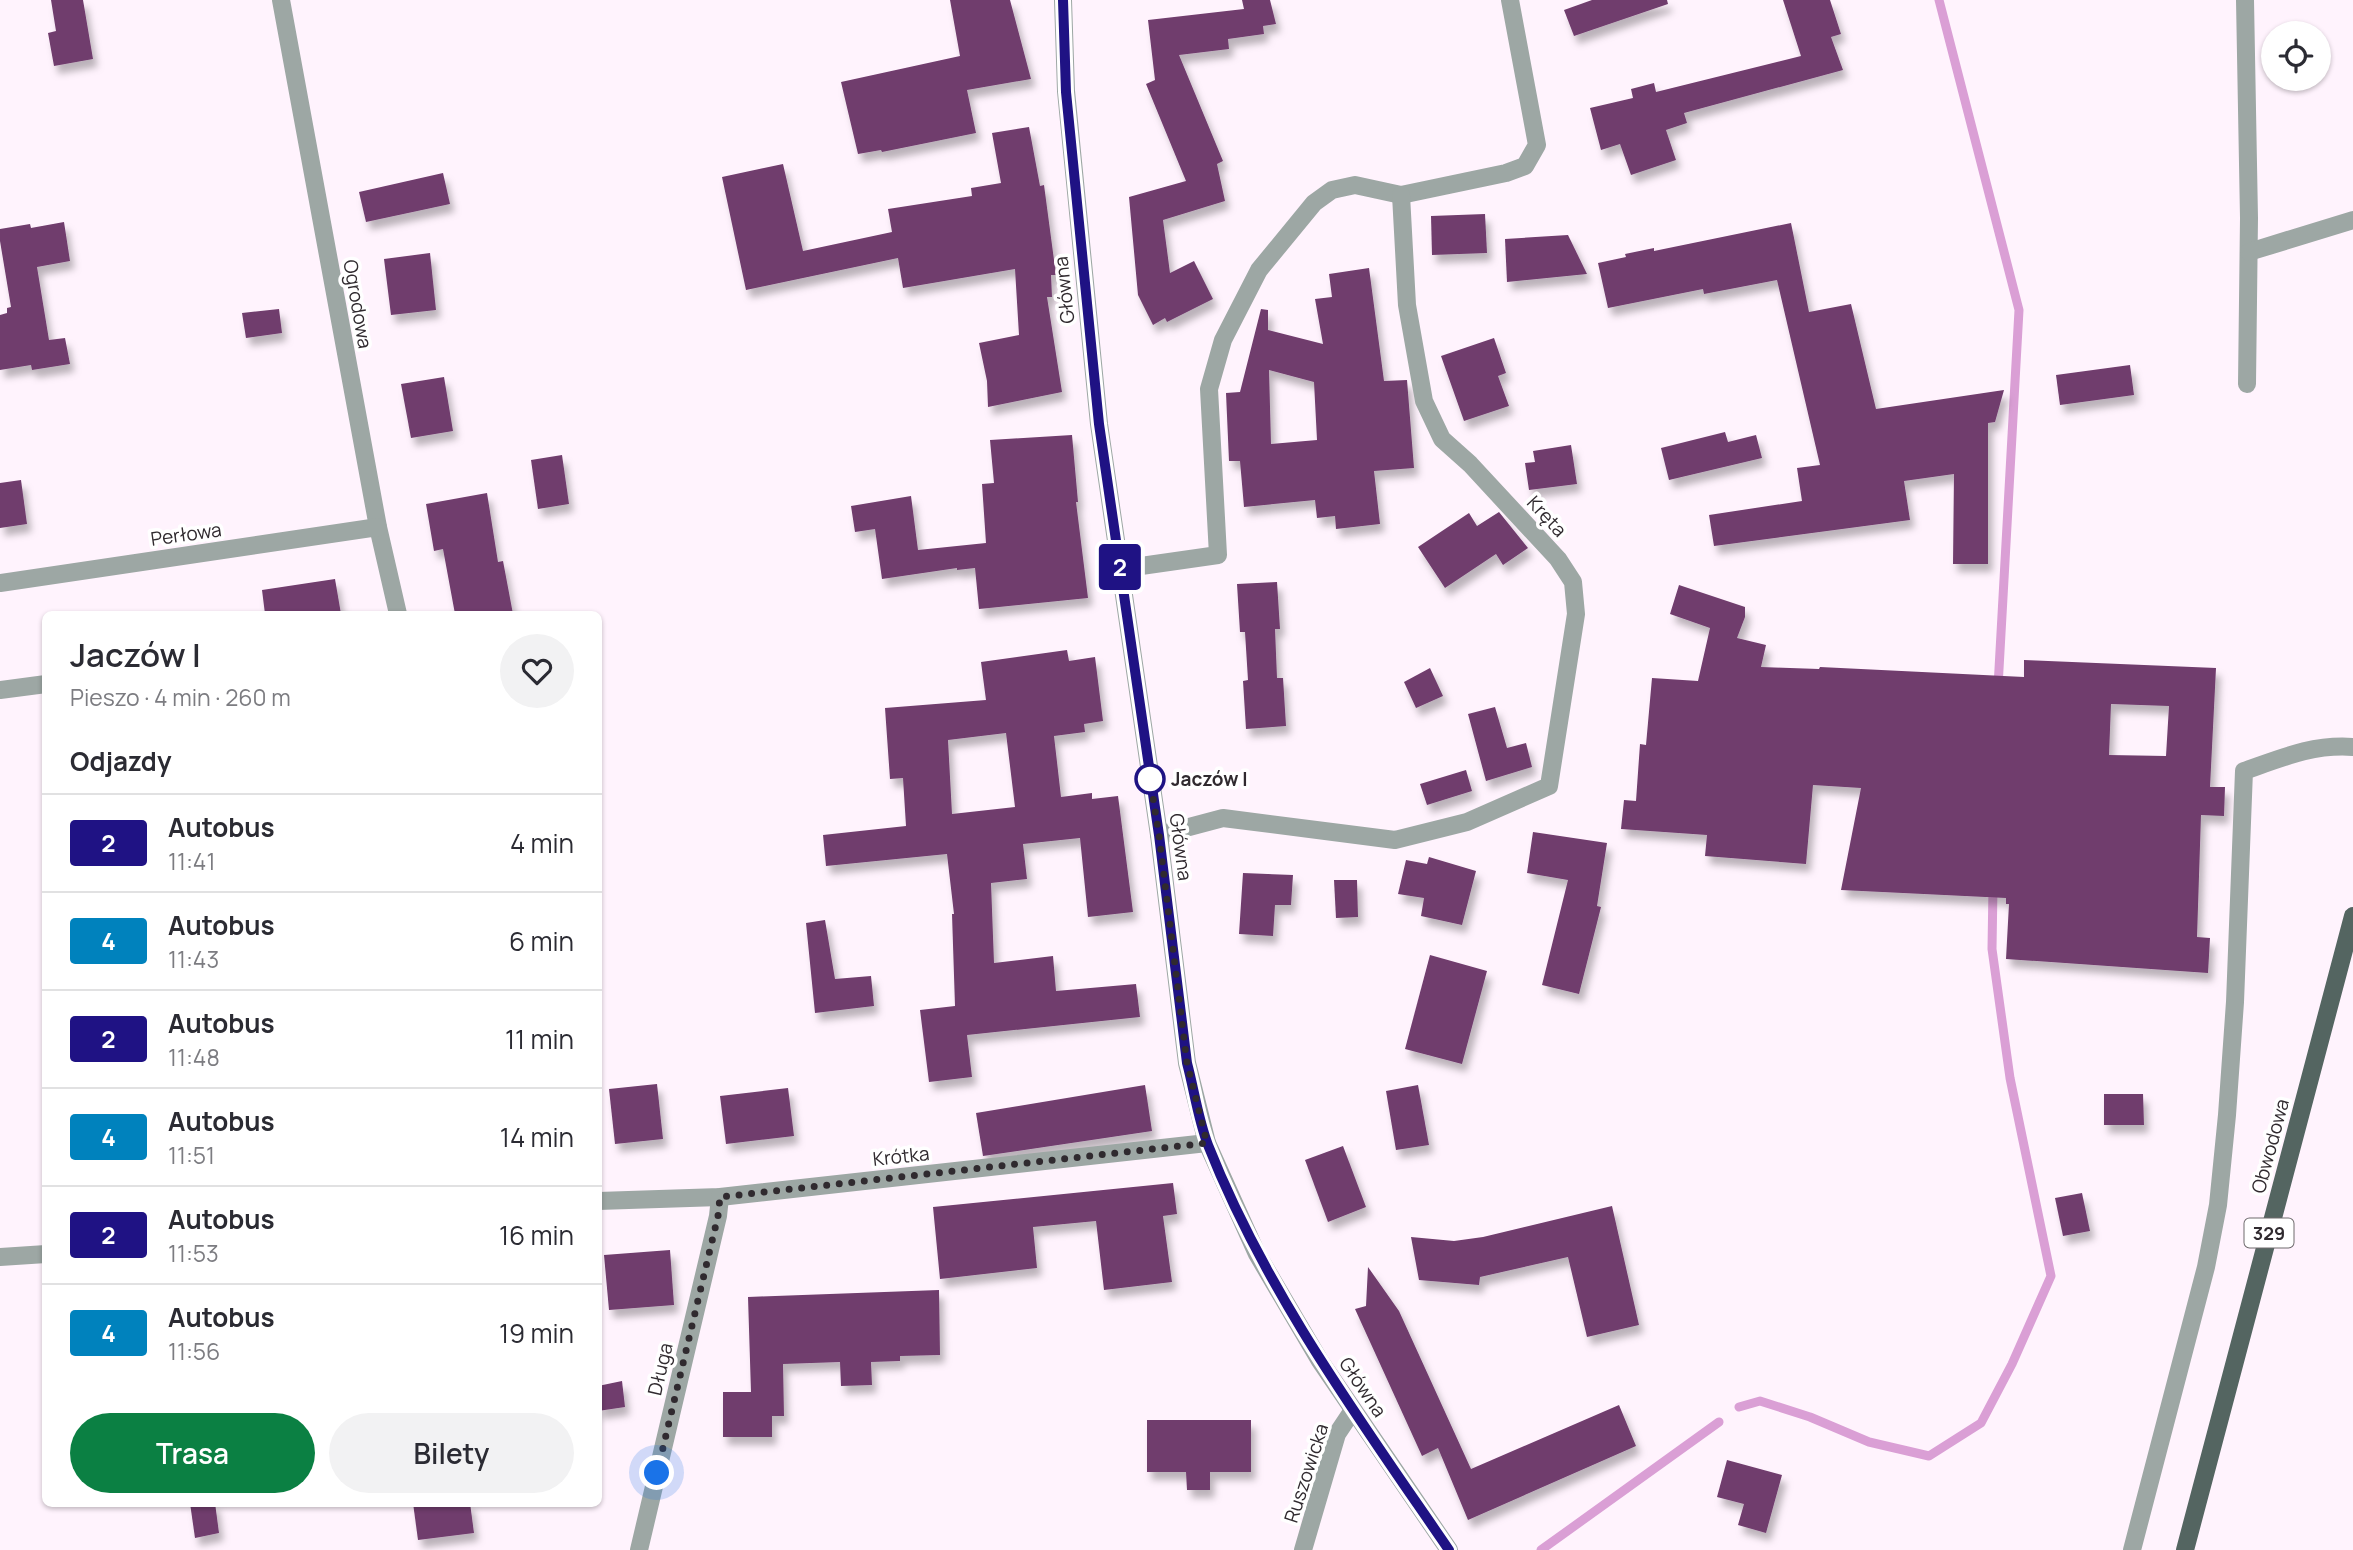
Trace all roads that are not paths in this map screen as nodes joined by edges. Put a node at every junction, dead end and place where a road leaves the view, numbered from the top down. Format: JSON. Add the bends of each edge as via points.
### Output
{"nodes":[{"id":1,"x":281,"y":0,"type":"edge"},
{"id":2,"x":1063,"y":0,"type":"edge"},
{"id":3,"x":1510,"y":0,"type":"edge"},
{"id":4,"x":2245,"y":0,"type":"edge"},
{"id":5,"x":1401,"y":195,"type":"junction"},
{"id":6,"x":2353,"y":219,"type":"edge"},
{"id":7,"x":2249,"y":252,"type":"junction"},
{"id":8,"x":2247,"y":384,"type":"dead end"},
{"id":9,"x":378,"y":527,"type":"junction"},
{"id":10,"x":1120,"y":569,"type":"junction"},
{"id":11,"x":0,"y":583,"type":"edge"},
{"id":12,"x":397,"y":611,"type":"edge"},
{"id":13,"x":42,"y":685,"type":"edge"},
{"id":14,"x":0,"y":690,"type":"edge"},
{"id":15,"x":2353,"y":747,"type":"edge"},
{"id":16,"x":1159,"y":835,"type":"junction"},
{"id":17,"x":2353,"y":916,"type":"edge"},
{"id":18,"x":1207,"y":1143,"type":"junction"},
{"id":19,"x":720,"y":1197,"type":"junction"},
{"id":20,"x":602,"y":1201,"type":"edge"},
{"id":21,"x":42,"y":1254,"type":"edge"},
{"id":22,"x":0,"y":1257,"type":"edge"},
{"id":23,"x":1353,"y":1410,"type":"junction"},
{"id":24,"x":639,"y":1550,"type":"edge"},
{"id":25,"x":1303,"y":1550,"type":"edge"},
{"id":26,"x":1449,"y":1550,"type":"edge"},
{"id":27,"x":2132,"y":1550,"type":"edge"},
{"id":28,"x":2185,"y":1550,"type":"edge"}],
"edges":[{"from":1,"to":9,"type":"street","name":"Ogrodowa"},
{"from":2,"to":10,"type":"street","name":"Główna","via":[[1080,244]]},
{"from":3,"to":5,"type":"street","via":[[1537,145],[1525,166],[1506,173]]},
{"from":4,"to":7,"type":"street"},
{"from":5,"to":10,"type":"street","via":[[1355,186],[1332,190],[1314,203],[1259,270],[1223,340],[1209,389],[1218,555]]},
{"from":5,"to":16,"type":"street","name":"Kręta","via":[[1407,305],[1424,401],[1442,439],[1558,559],[1573,582],[1576,614],[1549,786],[1467,822],[1395,839],[1223,818]]},
{"from":6,"to":7,"type":"street"},
{"from":7,"to":8,"type":"street"},
{"from":9,"to":11,"type":"street","name":"Perłowa"},
{"from":9,"to":12,"type":"street","name":"Ogrodowa"},
{"from":10,"to":16,"type":"street","name":"Główna"},
{"from":13,"to":14,"type":"street"},
{"from":15,"to":27,"type":"street","via":[[2305,749],[2244,771],[2235,1002],[2218,1205]]},
{"from":16,"to":18,"type":"street","name":"Główna","via":[[1187,1063]]},
{"from":17,"to":28,"type":"main road","name":"Obwodowa","number":"329"},
{"from":18,"to":19,"type":"street","name":"Krótka"},
{"from":18,"to":23,"type":"street","name":"Główna","via":[[1257,1254]]},
{"from":19,"to":20,"type":"street","name":"Krótka"},
{"from":19,"to":24,"type":"street","name":"Długa"},
{"from":21,"to":22,"type":"street"},
{"from":23,"to":25,"type":"street","name":"Ruszowicka","via":[[1337,1434]]},
{"from":23,"to":26,"type":"street","name":"Główna"}]}
